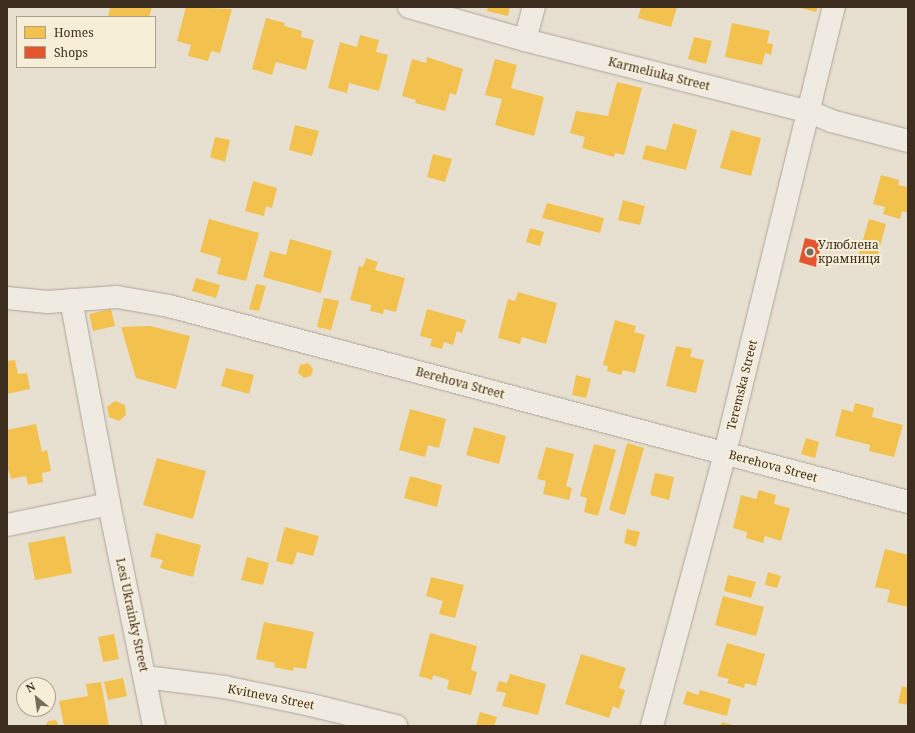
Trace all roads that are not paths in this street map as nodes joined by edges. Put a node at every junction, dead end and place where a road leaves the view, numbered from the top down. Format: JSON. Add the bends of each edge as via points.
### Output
{"nodes":[{"id":1,"x":409,"y":7,"type":"edge"},
{"id":2,"x":534,"y":7,"type":"edge"},
{"id":3,"x":834,"y":7,"type":"edge"},
{"id":4,"x":525,"y":40,"type":"junction"},
{"id":5,"x":810,"y":112,"type":"junction"},
{"id":6,"x":908,"y":141,"type":"edge"},
{"id":7,"x":7,"y":298,"type":"edge"},
{"id":8,"x":72,"y":300,"type":"junction"},
{"id":9,"x":725,"y":453,"type":"junction"},
{"id":10,"x":908,"y":502,"type":"edge"},
{"id":11,"x":108,"y":504,"type":"junction"},
{"id":12,"x":7,"y":525,"type":"edge"},
{"id":13,"x":145,"y":677,"type":"junction"},
{"id":14,"x":154,"y":726,"type":"edge"},
{"id":15,"x":396,"y":726,"type":"edge"},
{"id":16,"x":652,"y":726,"type":"edge"}],
"edges":[{"from":1,"to":4,"type":"street","name":"Karmeliuka Street"},
{"from":2,"to":4,"type":"street"},
{"from":3,"to":5,"type":"street","name":"Teremska Street"},
{"from":4,"to":5,"type":"street","name":"Karmeliuka Street"},
{"from":5,"to":6,"type":"street","name":"Karmeliuka Street","via":[[831,121]]},
{"from":5,"to":9,"type":"street","name":"Teremska Street"},
{"from":7,"to":8,"type":"street","name":"Berehova Street","via":[[48,302]]},
{"from":8,"to":9,"type":"street","name":"Berehova Street","via":[[117,297],[169,306]]},
{"from":8,"to":11,"type":"street","name":"Lesi Ukrainky Street"},
{"from":9,"to":10,"type":"street","name":"Berehova Street"},
{"from":9,"to":16,"type":"street","name":"Teremska Street"},
{"from":11,"to":12,"type":"street"},
{"from":11,"to":13,"type":"street","name":"Lesi Ukrainky Street"},
{"from":13,"to":14,"type":"street","name":"Lesi Ukrainky Street"},
{"from":13,"to":15,"type":"street","name":"Kvitneva Street","via":[[224,687]]}]}
